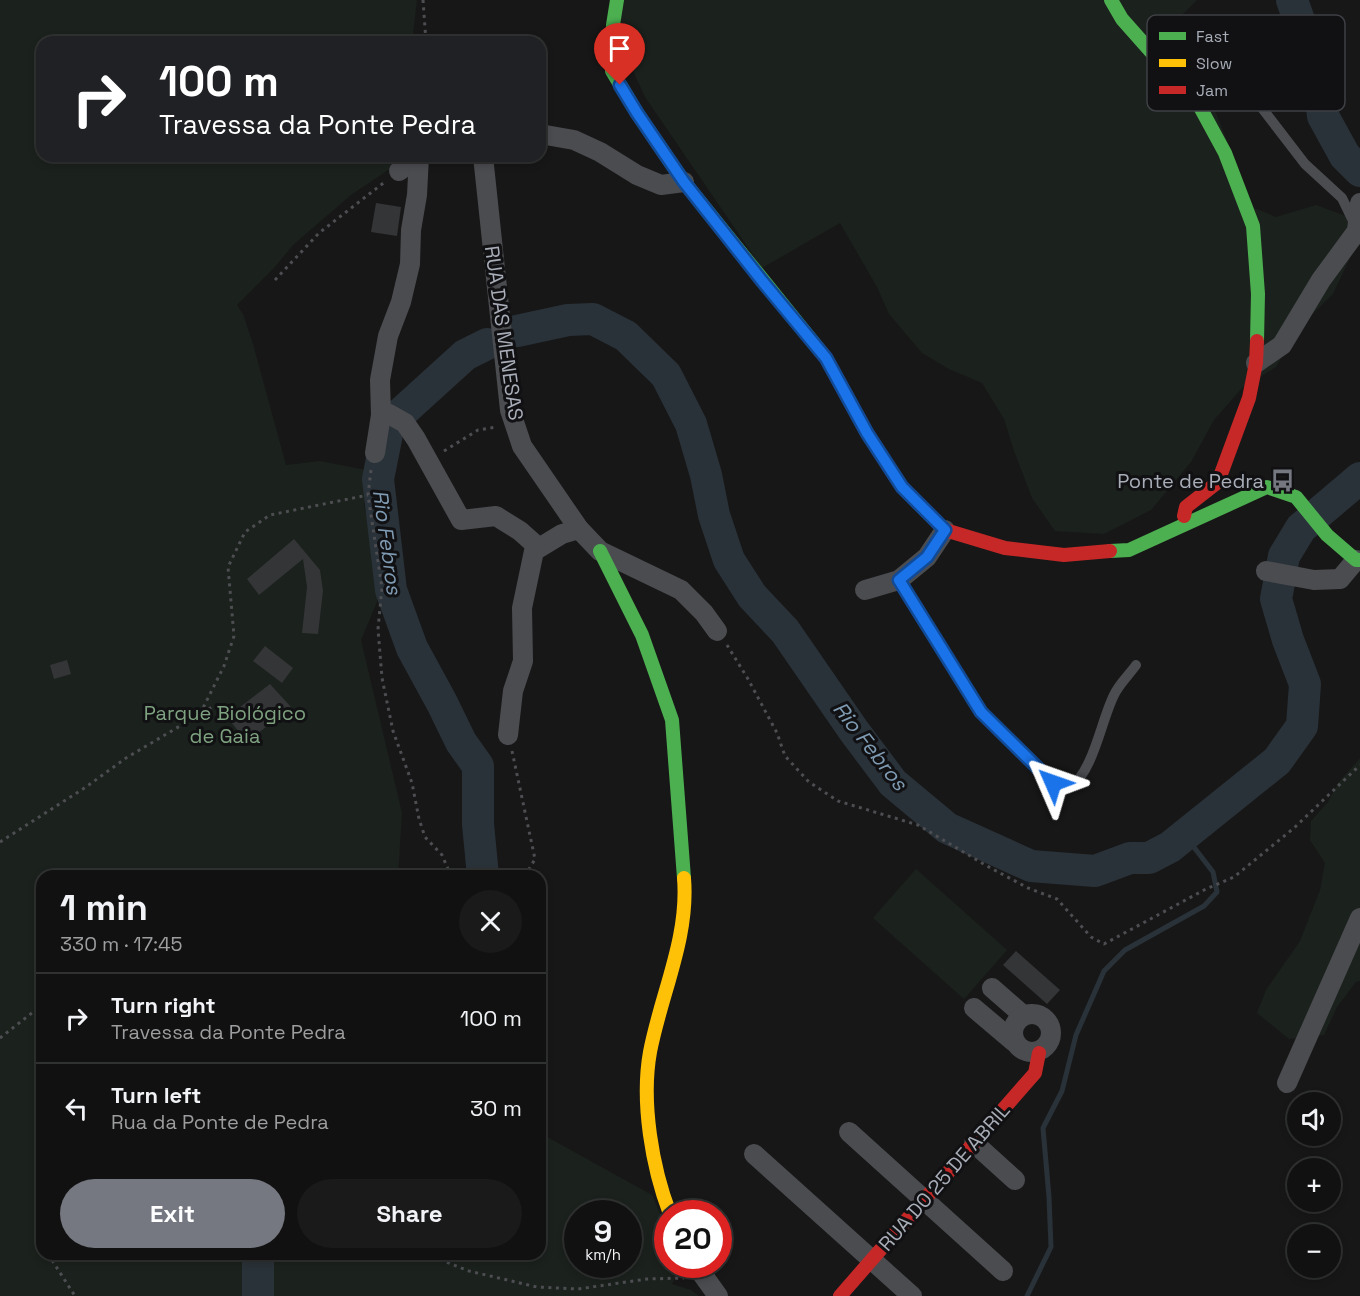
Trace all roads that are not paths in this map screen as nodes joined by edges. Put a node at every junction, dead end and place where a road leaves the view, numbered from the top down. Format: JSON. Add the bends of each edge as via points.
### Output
{"nodes":[{"id":1,"x":617,"y":0,"type":"edge"},
{"id":2,"x":1111,"y":0,"type":"edge"},
{"id":3,"x":1147,"y":47,"type":"edge"},
{"id":4,"x":1202,"y":111,"type":"edge"},
{"id":5,"x":1264,"y":111,"type":"edge"},
{"id":6,"x":546,"y":135,"type":"edge"},
{"id":7,"x":411,"y":162,"type":"edge"},
{"id":8,"x":419,"y":162,"type":"edge"},
{"id":9,"x":484,"y":162,"type":"edge"},
{"id":10,"x":399,"y":171,"type":"road end"},
{"id":11,"x":684,"y":182,"type":"junction"},
{"id":12,"x":1360,"y":203,"type":"edge"},
{"id":13,"x":1358,"y":231,"type":"junction"},
{"id":14,"x":1256,"y":363,"type":"junction"},
{"id":15,"x":392,"y":417,"type":"junction"},
{"id":16,"x":375,"y":453,"type":"road end"},
{"id":17,"x":1182,"y":524,"type":"junction"},
{"id":18,"x":579,"y":529,"type":"junction"},
{"id":19,"x":945,"y":530,"type":"junction"},
{"id":20,"x":538,"y":548,"type":"junction"},
{"id":21,"x":600,"y":551,"type":"junction"},
{"id":22,"x":1358,"y":560,"type":"edge"},
{"id":23,"x":1276,"y":573,"type":"dead end"},
{"id":24,"x":899,"y":580,"type":"junction"},
{"id":25,"x":865,"y":590,"type":"dead end"},
{"id":26,"x":717,"y":631,"type":"road end"},
{"id":27,"x":1136,"y":665,"type":"dead end"},
{"id":28,"x":508,"y":735,"type":"road end"},
{"id":29,"x":1360,"y":918,"type":"edge"},
{"id":30,"x":992,"y":988,"type":"dead end"},
{"id":31,"x":974,"y":1008,"type":"dead end"},
{"id":32,"x":1023,"y":1016,"type":"junction"},
{"id":33,"x":1014,"y":1042,"type":"junction"},
{"id":34,"x":1039,"y":1053,"type":"junction"},
{"id":35,"x":1287,"y":1083,"type":"dead end"},
{"id":36,"x":849,"y":1132,"type":"dead end"},
{"id":37,"x":974,"y":1143,"type":"junction"},
{"id":38,"x":754,"y":1154,"type":"dead end"},
{"id":39,"x":1015,"y":1180,"type":"dead end"},
{"id":40,"x":665,"y":1200,"type":"edge"},
{"id":41,"x":924,"y":1200,"type":"junction"},
{"id":42,"x":871,"y":1260,"type":"junction"},
{"id":43,"x":1003,"y":1271,"type":"dead end"},
{"id":44,"x":704,"y":1278,"type":"edge"},
{"id":45,"x":718,"y":1296,"type":"edge"},
{"id":46,"x":840,"y":1296,"type":"edge"},
{"id":47,"x":912,"y":1296,"type":"edge"}],
"edges":[{"from":1,"to":11,"type":"street","via":[[612,71]]},
{"from":2,"to":3,"type":"street"},
{"from":4,"to":14,"type":"street","via":[[1225,153],[1253,226],[1258,294]]},
{"from":5,"to":13,"type":"lane","via":[[1305,164],[1342,198]]},
{"from":6,"to":11,"type":"street","via":[[574,140],[661,184]]},
{"from":7,"to":10,"type":"street"},
{"from":8,"to":15,"type":"street","via":[[410,264],[388,336],[380,381]]},
{"from":9,"to":18,"type":"street","name":"RUA DAS MENESAS","via":[[510,410],[522,446]]},
{"from":11,"to":19,"type":"street","via":[[826,358],[902,487]]},
{"from":12,"to":13,"type":"street"},
{"from":13,"to":14,"type":"street","via":[[1321,280],[1282,345]]},
{"from":14,"to":17,"type":"street","via":[[1248,398],[1218,482],[1186,507]]},
{"from":15,"to":16,"type":"street"},
{"from":15,"to":20,"type":"street","via":[[429,461],[461,520],[496,516]]},
{"from":17,"to":19,"type":"street","via":[[1129,550],[1064,555],[1005,548]]},
{"from":17,"to":22,"type":"street","via":[[1267,487],[1296,496],[1327,536]]},
{"from":18,"to":20,"type":"street"},
{"from":18,"to":21,"type":"street","name":"RUA DAS MENESAS"},
{"from":19,"to":24,"type":"street","via":[[927,557]]},
{"from":20,"to":28,"type":"street","via":[[531,561],[522,608],[523,661],[513,691]]},
{"from":21,"to":26,"type":"street","via":[[681,590]]},
{"from":21,"to":40,"type":"street","via":[[642,635],[672,720],[685,891],[682,924],[650,1054],[647,1115]]},
{"from":22,"to":23,"type":"street","via":[[1340,579],[1314,580]]},
{"from":24,"to":25,"type":"street"},
{"from":24,"to":27,"type":"lane","via":[[981,712],[1053,783],[1071,787],[1077,782],[1114,694]]},
{"from":29,"to":35,"type":"street"},
{"from":30,"to":32,"type":"street","name":"RUA DO 25 DE ABRIL"},
{"from":31,"to":33,"type":"street"},
{"from":32,"to":33,"type":"street","via":[[1014,1025]]},
{"from":32,"to":34,"type":"street","name":"RUA DO 25 DE ABRIL","via":[[1039,1014],[1052,1026],[1050,1044]]},
{"from":33,"to":34,"type":"street","via":[[1024,1052]]},
{"from":34,"to":37,"type":"street","name":"RUA DO 25 DE ABRIL","via":[[1035,1073]]},
{"from":36,"to":41,"type":"street"},
{"from":37,"to":39,"type":"street"},
{"from":37,"to":41,"type":"street","name":"RUA DO 25 DE ABRIL"},
{"from":38,"to":42,"type":"street"},
{"from":41,"to":42,"type":"street","name":"RUA DO 25 DE ABRIL"},
{"from":41,"to":43,"type":"street"},
{"from":42,"to":46,"type":"street","name":"RUA DO 25 DE ABRIL"},
{"from":42,"to":47,"type":"street"},
{"from":44,"to":45,"type":"street"}]}
